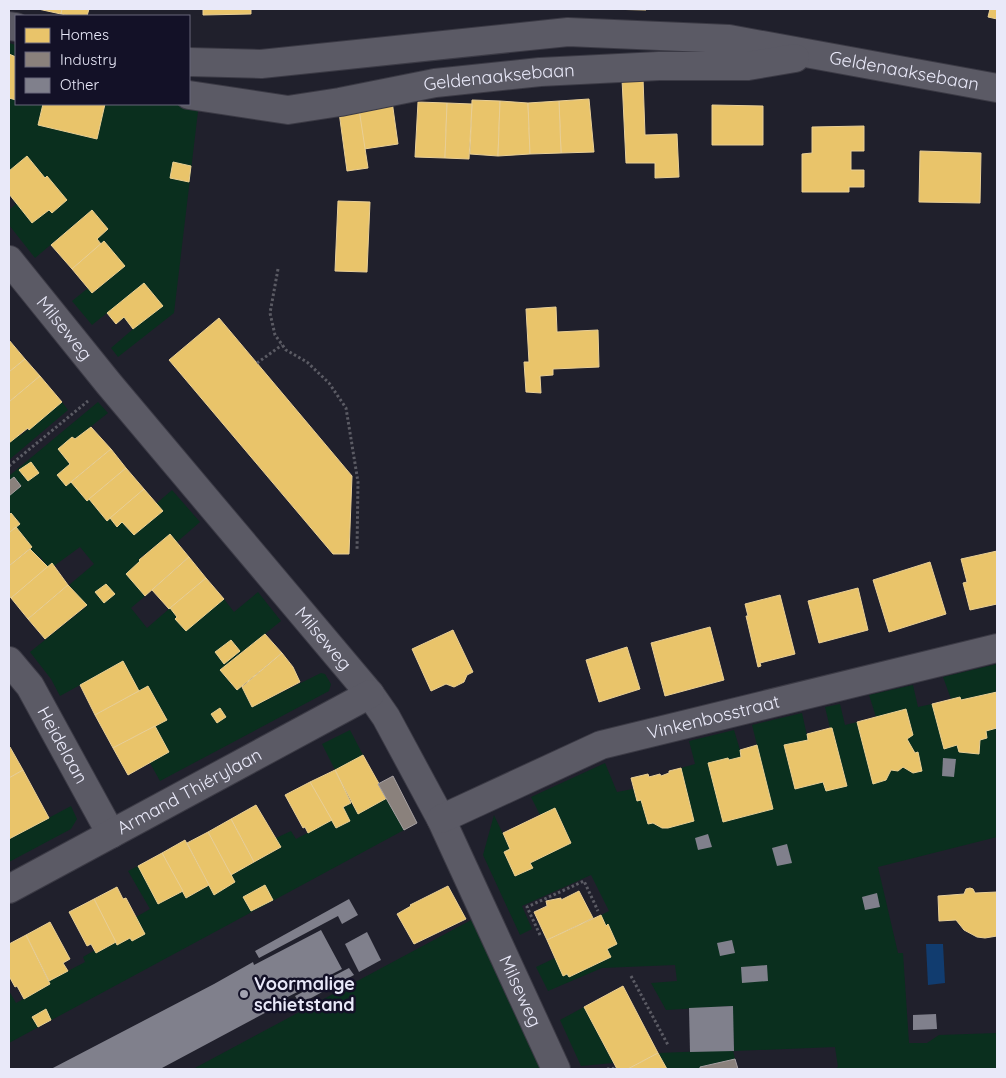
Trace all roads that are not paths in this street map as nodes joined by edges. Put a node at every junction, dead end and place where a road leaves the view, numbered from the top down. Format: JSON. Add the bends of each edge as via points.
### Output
{"nodes":[{"id":1,"x":811,"y":55,"type":"junction"},
{"id":2,"x":190,"y":62,"type":"edge"},
{"id":3,"x":997,"y":88,"type":"edge"},
{"id":4,"x":190,"y":95,"type":"edge"},
{"id":5,"x":9,"y":260,"type":"edge"},
{"id":6,"x":997,"y":648,"type":"edge"},
{"id":7,"x":9,"y":661,"type":"edge"},
{"id":8,"x":370,"y":694,"type":"junction"},
{"id":9,"x":441,"y":819,"type":"junction"},
{"id":10,"x":111,"y":834,"type":"junction"},
{"id":11,"x":9,"y":889,"type":"edge"},
{"id":12,"x":556,"y":1069,"type":"edge"}],
"edges":[{"from":1,"to":2,"type":"street","name":"Geldenaaksebaan","via":[[729,39],[568,32],[261,64]]},
{"from":1,"to":3,"type":"street","name":"Geldenaaksebaan"},
{"from":1,"to":4,"type":"street","name":"Geldenaaksebaan","via":[[748,66],[659,66],[540,72],[435,83],[288,110]]},
{"from":5,"to":8,"type":"street","name":"Milseweg"},
{"from":6,"to":9,"type":"street","name":"Vinkenbosstraat","via":[[601,745]]},
{"from":7,"to":10,"type":"street","name":"Heidelaan","via":[[30,686]]},
{"from":8,"to":9,"type":"street","name":"Milseweg"},
{"from":8,"to":10,"type":"street","name":"Armand Thiérylaan"},
{"from":9,"to":12,"type":"street","name":"Milseweg"},
{"from":10,"to":11,"type":"street","name":"Armand Thiérylaan"}]}
